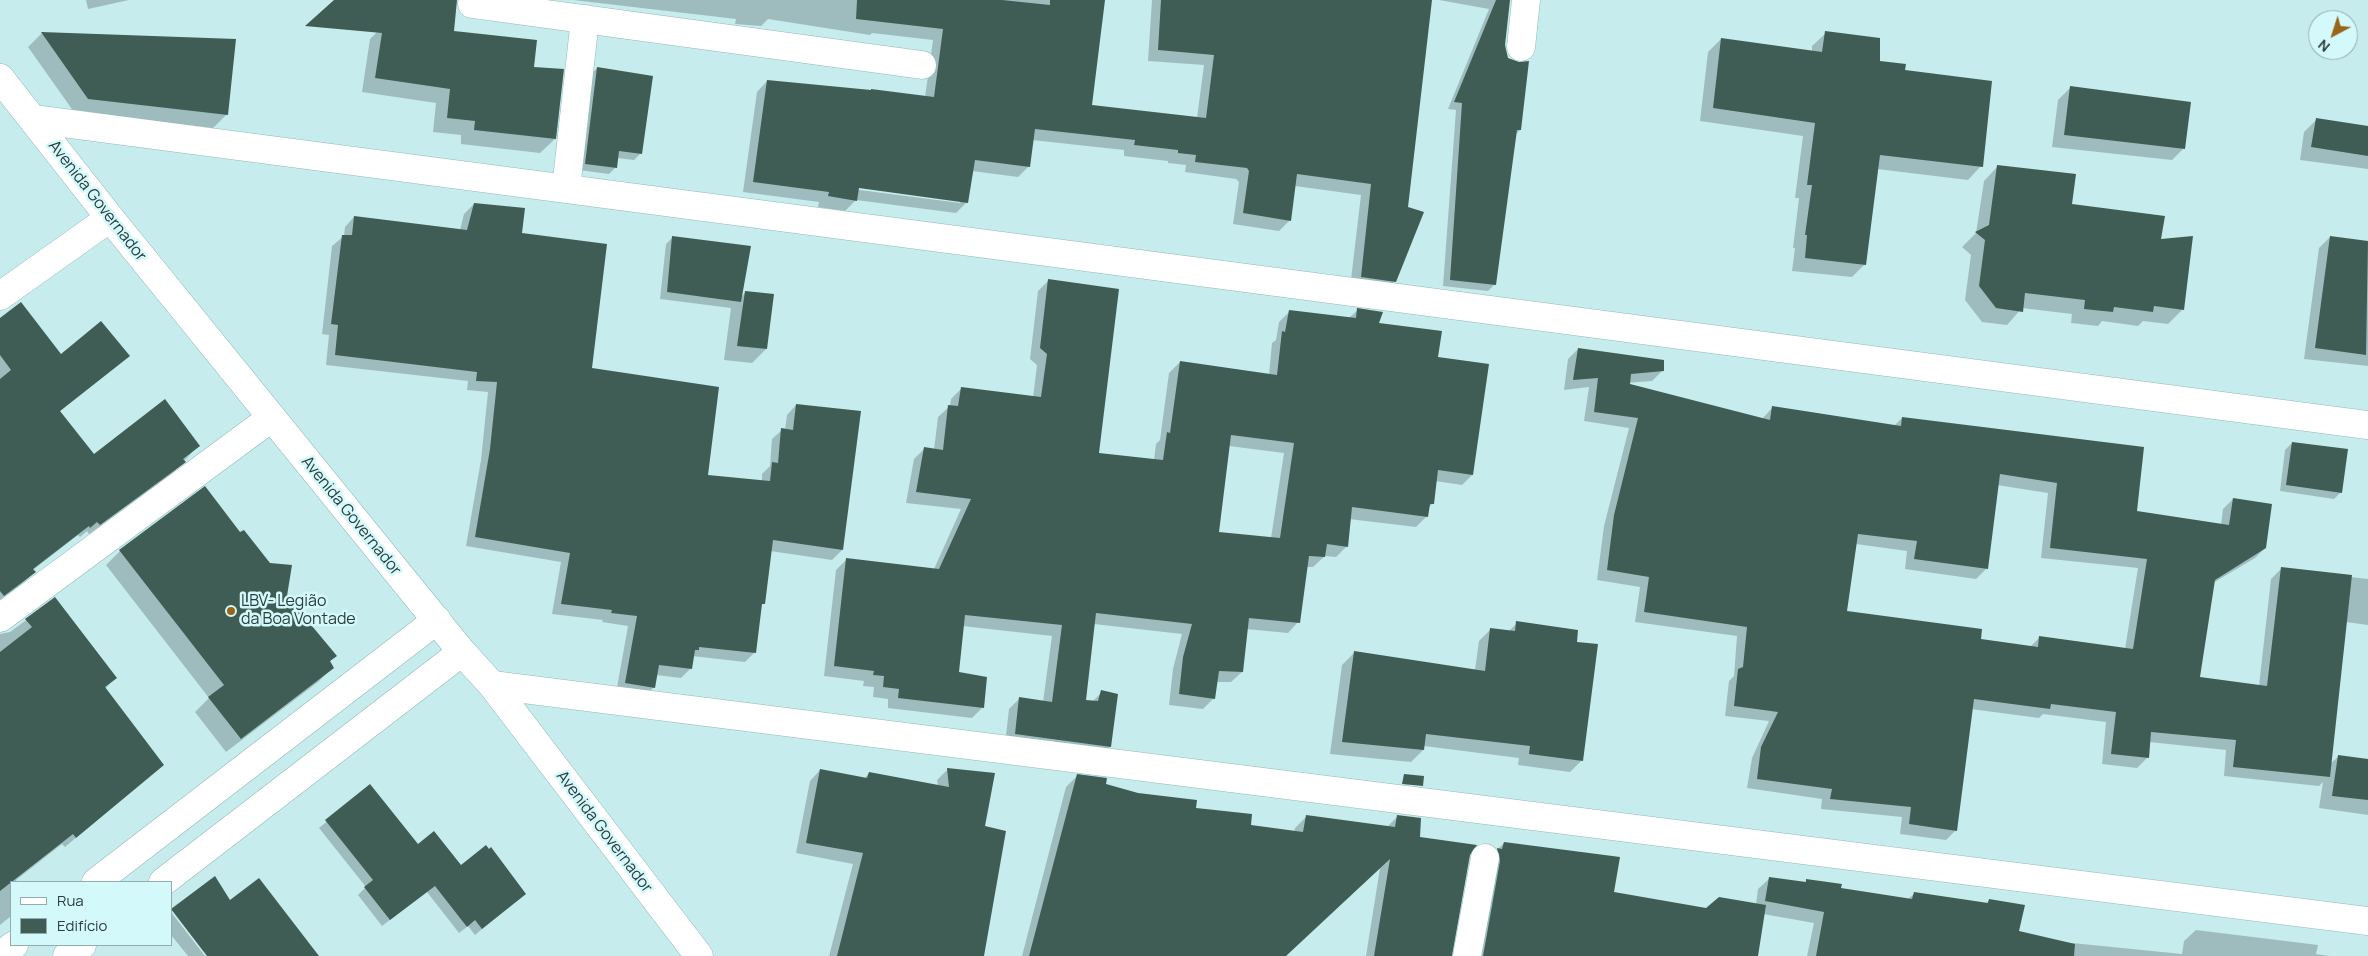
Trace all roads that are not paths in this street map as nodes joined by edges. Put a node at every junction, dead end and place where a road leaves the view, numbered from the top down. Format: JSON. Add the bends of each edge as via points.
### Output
{"nodes":[{"id":1,"x":1526,"y":0,"type":"edge"},
{"id":2,"x":472,"y":4,"type":"dead end"},
{"id":3,"x":585,"y":19,"type":"junction"},
{"id":4,"x":1520,"y":47,"type":"dead end"},
{"id":5,"x":922,"y":65,"type":"dead end"},
{"id":6,"x":0,"y":78,"type":"edge"},
{"id":7,"x":33,"y":119,"type":"junction"},
{"id":8,"x":566,"y":189,"type":"junction"},
{"id":9,"x":110,"y":218,"type":"junction"},
{"id":10,"x":0,"y":296,"type":"edge"},
{"id":11,"x":271,"y":418,"type":"junction"},
{"id":12,"x":2368,"y":425,"type":"edge"},
{"id":13,"x":0,"y":618,"type":"edge"},
{"id":14,"x":437,"y":620,"type":"junction"},
{"id":15,"x":462,"y":652,"type":"junction"},
{"id":16,"x":492,"y":685,"type":"junction"},
{"id":17,"x":1486,"y":858,"type":"dead end"},
{"id":18,"x":97,"y":881,"type":"edge"},
{"id":19,"x":164,"y":881,"type":"edge"},
{"id":20,"x":2368,"y":921,"type":"edge"},
{"id":21,"x":13,"y":946,"type":"edge"},
{"id":22,"x":81,"y":946,"type":"edge"},
{"id":23,"x":0,"y":956,"type":"edge"},
{"id":24,"x":67,"y":956,"type":"edge"},
{"id":25,"x":699,"y":956,"type":"edge"},
{"id":26,"x":1467,"y":956,"type":"edge"}],
"edges":[{"from":1,"to":4,"type":"street"},
{"from":2,"to":3,"type":"street"},
{"from":3,"to":5,"type":"street"},
{"from":3,"to":8,"type":"street"},
{"from":6,"to":7,"type":"street","name":"Avenida Governador"},
{"from":7,"to":8,"type":"street"},
{"from":7,"to":9,"type":"street","name":"Avenida Governador"},
{"from":8,"to":12,"type":"street"},
{"from":9,"to":10,"type":"street"},
{"from":9,"to":11,"type":"street","name":"Avenida Governador"},
{"from":11,"to":13,"type":"street"},
{"from":11,"to":14,"type":"street","name":"Avenida Governador"},
{"from":14,"to":15,"type":"street","name":"Avenida Governador"},
{"from":14,"to":18,"type":"street"},
{"from":15,"to":16,"type":"street","name":"Avenida Governador"},
{"from":15,"to":19,"type":"street"},
{"from":16,"to":20,"type":"street"},
{"from":16,"to":25,"type":"street","name":"Avenida Governador"},
{"from":17,"to":26,"type":"street"},
{"from":21,"to":23,"type":"street"},
{"from":22,"to":24,"type":"street"}]}
